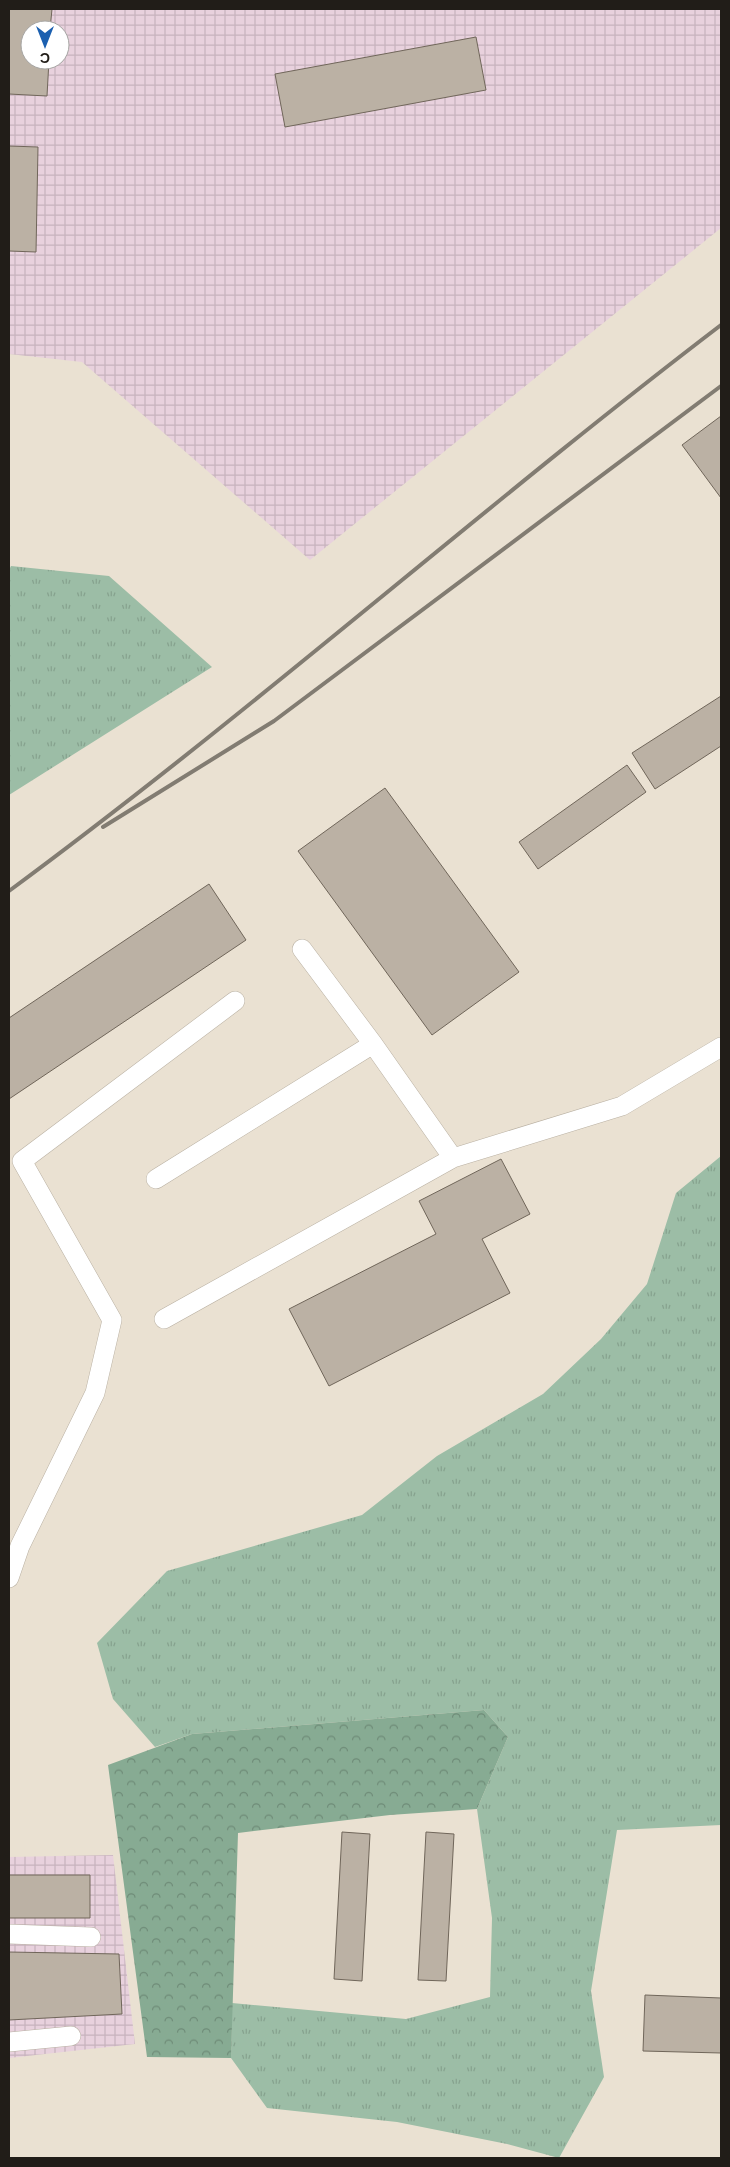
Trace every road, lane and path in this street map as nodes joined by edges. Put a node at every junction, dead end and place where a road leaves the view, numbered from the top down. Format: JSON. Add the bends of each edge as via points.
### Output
{"nodes":[{"id":1,"x":302,"y":949,"type":"dead end"},
{"id":2,"x":235,"y":1001,"type":"dead end"},
{"id":3,"x":374,"y":1044,"type":"junction"},
{"id":4,"x":721,"y":1047,"type":"edge"},
{"id":5,"x":453,"y":1158,"type":"junction"},
{"id":6,"x":156,"y":1179,"type":"dead end"},
{"id":7,"x":164,"y":1319,"type":"dead end"},
{"id":8,"x":9,"y":1578,"type":"edge"},
{"id":9,"x":9,"y":1934,"type":"edge"},
{"id":10,"x":91,"y":1937,"type":"dead end"},
{"id":11,"x":71,"y":2036,"type":"dead end"},
{"id":12,"x":9,"y":2042,"type":"edge"}],
"edges":[{"from":1,"to":3,"type":"lane"},
{"from":2,"to":8,"type":"lane","via":[[22,1161],[112,1320],[95,1393],[20,1546]]},
{"from":3,"to":5,"type":"lane"},
{"from":3,"to":6,"type":"lane"},
{"from":4,"to":5,"type":"lane","via":[[622,1106]]},
{"from":5,"to":7,"type":"lane"},
{"from":9,"to":10,"type":"lane"},
{"from":11,"to":12,"type":"lane"}]}
